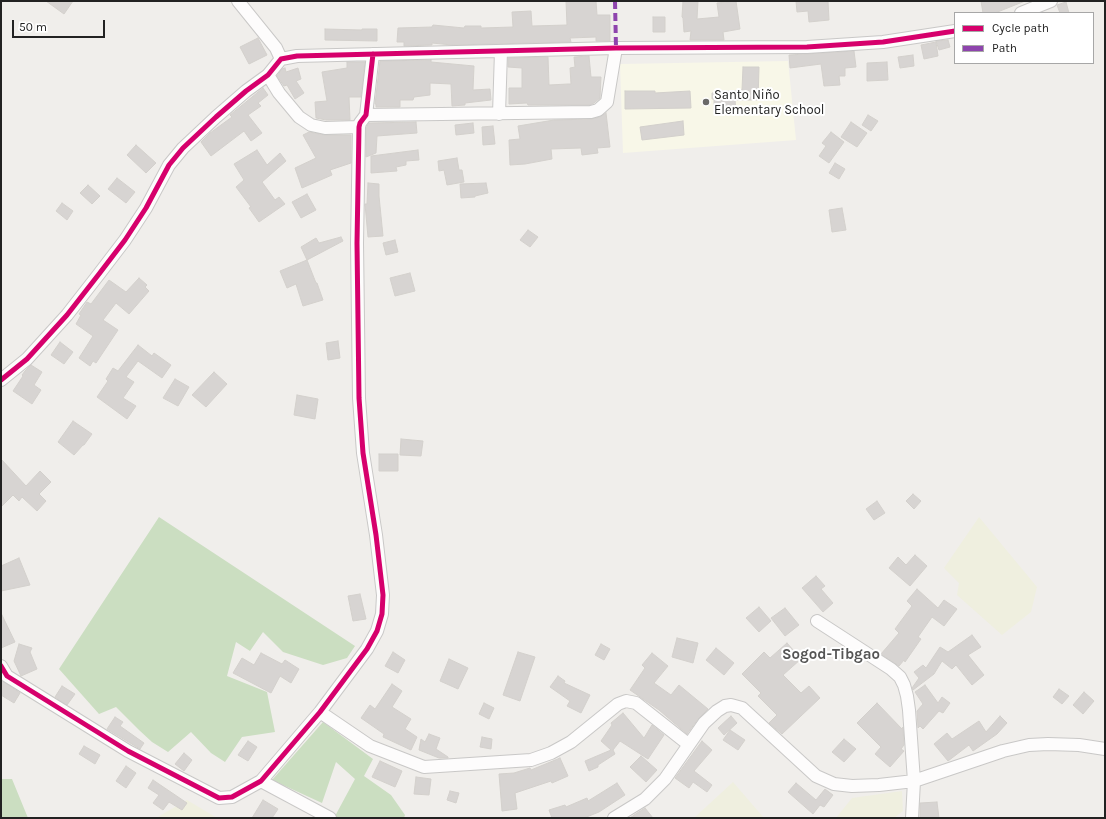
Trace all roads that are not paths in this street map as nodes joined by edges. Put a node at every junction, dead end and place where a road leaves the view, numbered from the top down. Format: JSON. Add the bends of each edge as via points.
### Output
{"nodes":[{"id":1,"x":238,"y":1,"type":"edge"},
{"id":2,"x":1051,"y":1,"type":"edge"},
{"id":3,"x":1024,"y":12,"type":"edge"},
{"id":4,"x":954,"y":31,"type":"edge"},
{"id":5,"x":616,"y":48,"type":"junction"},
{"id":6,"x":501,"y":51,"type":"junction"},
{"id":7,"x":373,"y":54,"type":"junction"},
{"id":8,"x":281,"y":59,"type":"junction"},
{"id":9,"x":268,"y":75,"type":"junction"},
{"id":10,"x":499,"y":114,"type":"junction"},
{"id":11,"x":366,"y":115,"type":"junction"},
{"id":12,"x":359,"y":127,"type":"junction"},
{"id":13,"x":1,"y":380,"type":"edge"},
{"id":14,"x":817,"y":621,"type":"dead end"},
{"id":15,"x":1,"y":666,"type":"edge"},
{"id":16,"x":320,"y":712,"type":"junction"},
{"id":17,"x":688,"y":744,"type":"junction"},
{"id":18,"x":1105,"y":749,"type":"edge"},
{"id":19,"x":261,"y":781,"type":"junction"},
{"id":20,"x":914,"y":781,"type":"junction"},
{"id":21,"x":330,"y":818,"type":"edge"},
{"id":22,"x":614,"y":818,"type":"edge"},
{"id":23,"x":912,"y":818,"type":"edge"}],
"edges":[{"from":1,"to":8,"type":"street","via":[[276,48]]},
{"from":2,"to":3,"type":"street"},
{"from":4,"to":5,"type":"street","via":[[883,42],[807,47]]},
{"from":5,"to":6,"type":"street"},
{"from":5,"to":10,"type":"street","via":[[607,102],[598,110]]},
{"from":6,"to":7,"type":"street"},
{"from":6,"to":10,"type":"street"},
{"from":7,"to":8,"type":"street","via":[[297,56]]},
{"from":7,"to":11,"type":"street"},
{"from":8,"to":9,"type":"street"},
{"from":9,"to":12,"type":"street","via":[[298,117],[311,125],[325,128]]},
{"from":9,"to":13,"type":"street","via":[[246,91],[183,148],[169,166],[125,240],[99,274],[27,359]]},
{"from":10,"to":11,"type":"street"},
{"from":11,"to":12,"type":"street"},
{"from":12,"to":16,"type":"street","via":[[359,398],[363,453],[383,601],[377,631],[368,649]]},
{"from":14,"to":20,"type":"street","via":[[878,659],[900,677],[908,696],[910,710]]},
{"from":15,"to":19,"type":"street","via":[[7,676],[128,751],[219,798],[232,797]]},
{"from":16,"to":17,"type":"street","via":[[370,746],[424,766],[531,760],[571,742],[618,704],[626,701],[636,703]]},
{"from":16,"to":19,"type":"street"},
{"from":17,"to":20,"type":"street","via":[[717,711],[731,705],[742,708],[816,776],[834,784],[879,785]]},
{"from":17,"to":22,"type":"street","via":[[665,779],[645,799]]},
{"from":18,"to":20,"type":"street","via":[[1079,745],[1029,745],[1003,750]]},
{"from":19,"to":21,"type":"street"},
{"from":20,"to":23,"type":"street"}]}
